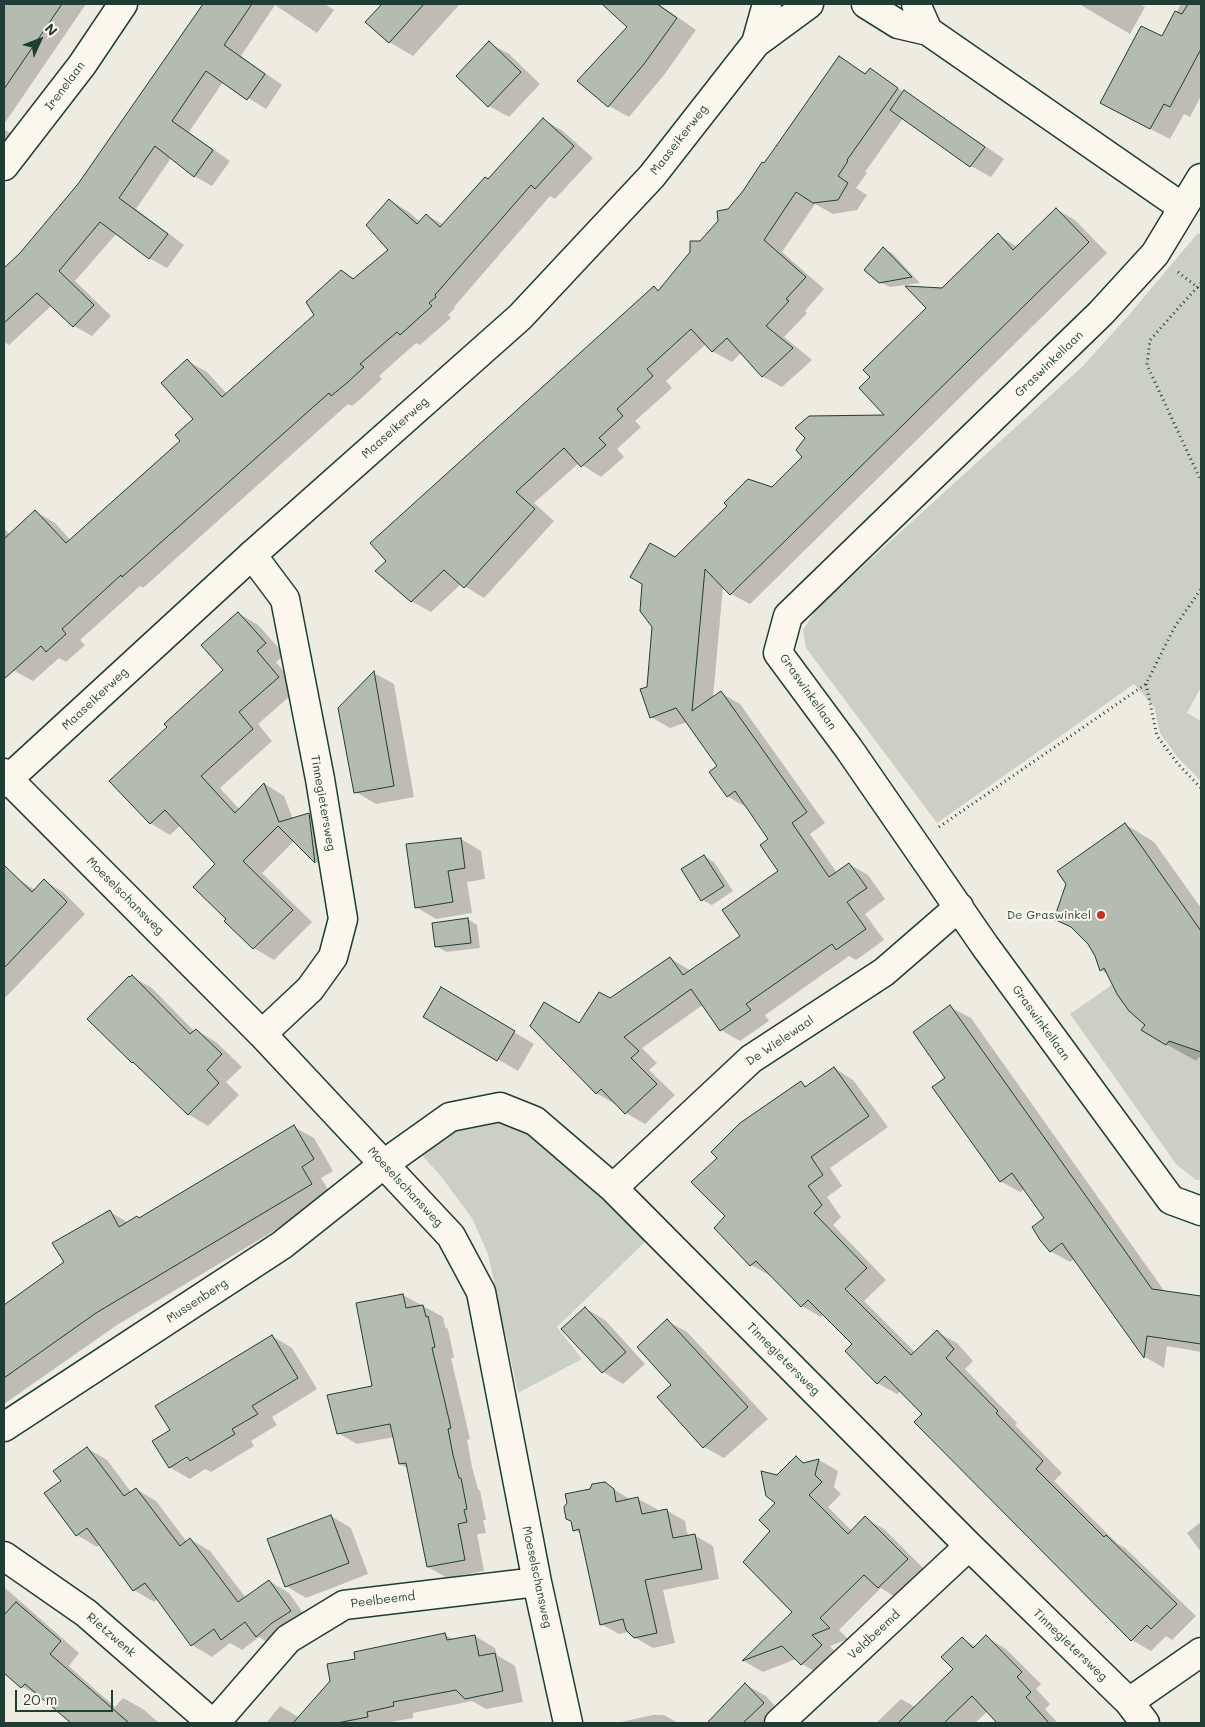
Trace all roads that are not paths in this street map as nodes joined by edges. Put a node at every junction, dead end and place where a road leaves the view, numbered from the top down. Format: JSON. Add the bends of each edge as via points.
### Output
{"nodes":[{"id":1,"x":123,"y":4,"type":"edge"},
{"id":2,"x":767,"y":4,"type":"edge"},
{"id":3,"x":809,"y":4,"type":"edge"},
{"id":4,"x":866,"y":4,"type":"edge"},
{"id":5,"x":916,"y":4,"type":"edge"},
{"id":6,"x":928,"y":31,"type":"junction"},
{"id":7,"x":756,"y":43,"type":"junction"},
{"id":8,"x":4,"y":166,"type":"edge"},
{"id":9,"x":1201,"y":178,"type":"edge"},
{"id":10,"x":1182,"y":207,"type":"junction"},
{"id":11,"x":252,"y":555,"type":"junction"},
{"id":12,"x":5,"y":778,"type":"edge"},
{"id":13,"x":959,"y":907,"type":"junction"},
{"id":14,"x":262,"y":1034,"type":"junction"},
{"id":15,"x":384,"y":1164,"type":"junction"},
{"id":16,"x":612,"y":1188,"type":"junction"},
{"id":17,"x":1201,"y":1211,"type":"edge"},
{"id":18,"x":4,"y":1427,"type":"edge"},
{"id":19,"x":969,"y":1546,"type":"junction"},
{"id":20,"x":4,"y":1556,"type":"edge"},
{"id":21,"x":537,"y":1582,"type":"junction"},
{"id":22,"x":1201,"y":1652,"type":"edge"},
{"id":23,"x":1137,"y":1713,"type":"edge"},
{"id":24,"x":214,"y":1723,"type":"edge"},
{"id":25,"x":568,"y":1723,"type":"edge"},
{"id":26,"x":779,"y":1723,"type":"edge"}],
"edges":[{"from":1,"to":8,"type":"street","name":"Irenelaan","via":[[82,65]]},
{"from":2,"to":7,"type":"street","name":"Maaseikerweg"},
{"from":3,"to":7,"type":"street","name":"Maaseikerweg"},
{"from":4,"to":6,"type":"street","via":[[898,24]]},
{"from":5,"to":6,"type":"street"},
{"from":6,"to":10,"type":"street"},
{"from":7,"to":11,"type":"street","name":"Maaseikerweg","via":[[652,176],[520,317]]},
{"from":9,"to":10,"type":"street","name":"Graswinkellaan"},
{"from":10,"to":13,"type":"street","name":"Graswinkellaan","via":[[1154,254],[1101,313],[788,616],[778,653]]},
{"from":11,"to":12,"type":"street","name":"Maaseikerweg"},
{"from":11,"to":14,"type":"street","name":"Tinnegietersweg","via":[[285,599],[343,920],[333,957],[310,989]]},
{"from":12,"to":14,"type":"street","name":"Moeselschansweg"},
{"from":13,"to":16,"type":"street","name":"De Wielewaal","via":[[884,972],[751,1059]]},
{"from":13,"to":17,"type":"street","name":"Graswinkellaan","via":[[1171,1200]]},
{"from":14,"to":15,"type":"street","name":"Moeselschansweg"},
{"from":15,"to":16,"type":"street","name":"Tinnegietersweg","via":[[450,1117],[500,1107],[535,1121]]},
{"from":15,"to":18,"type":"street","name":"Mussenberg","via":[[282,1246]]},
{"from":15,"to":21,"type":"street","name":"Moeselschansweg","via":[[451,1236],[481,1292]]},
{"from":16,"to":19,"type":"street","name":"Tinnegietersweg"},
{"from":19,"to":23,"type":"street","name":"Tinnegietersweg"},
{"from":19,"to":26,"type":"street","name":"Veldbeemd"},
{"from":20,"to":24,"type":"street","name":"Rietzwenk","via":[[86,1613]]},
{"from":21,"to":24,"type":"street","name":"Peelbeemd","via":[[344,1605],[288,1639]]},
{"from":21,"to":25,"type":"street","name":"Moeselschansweg"},
{"from":22,"to":23,"type":"street"}]}
